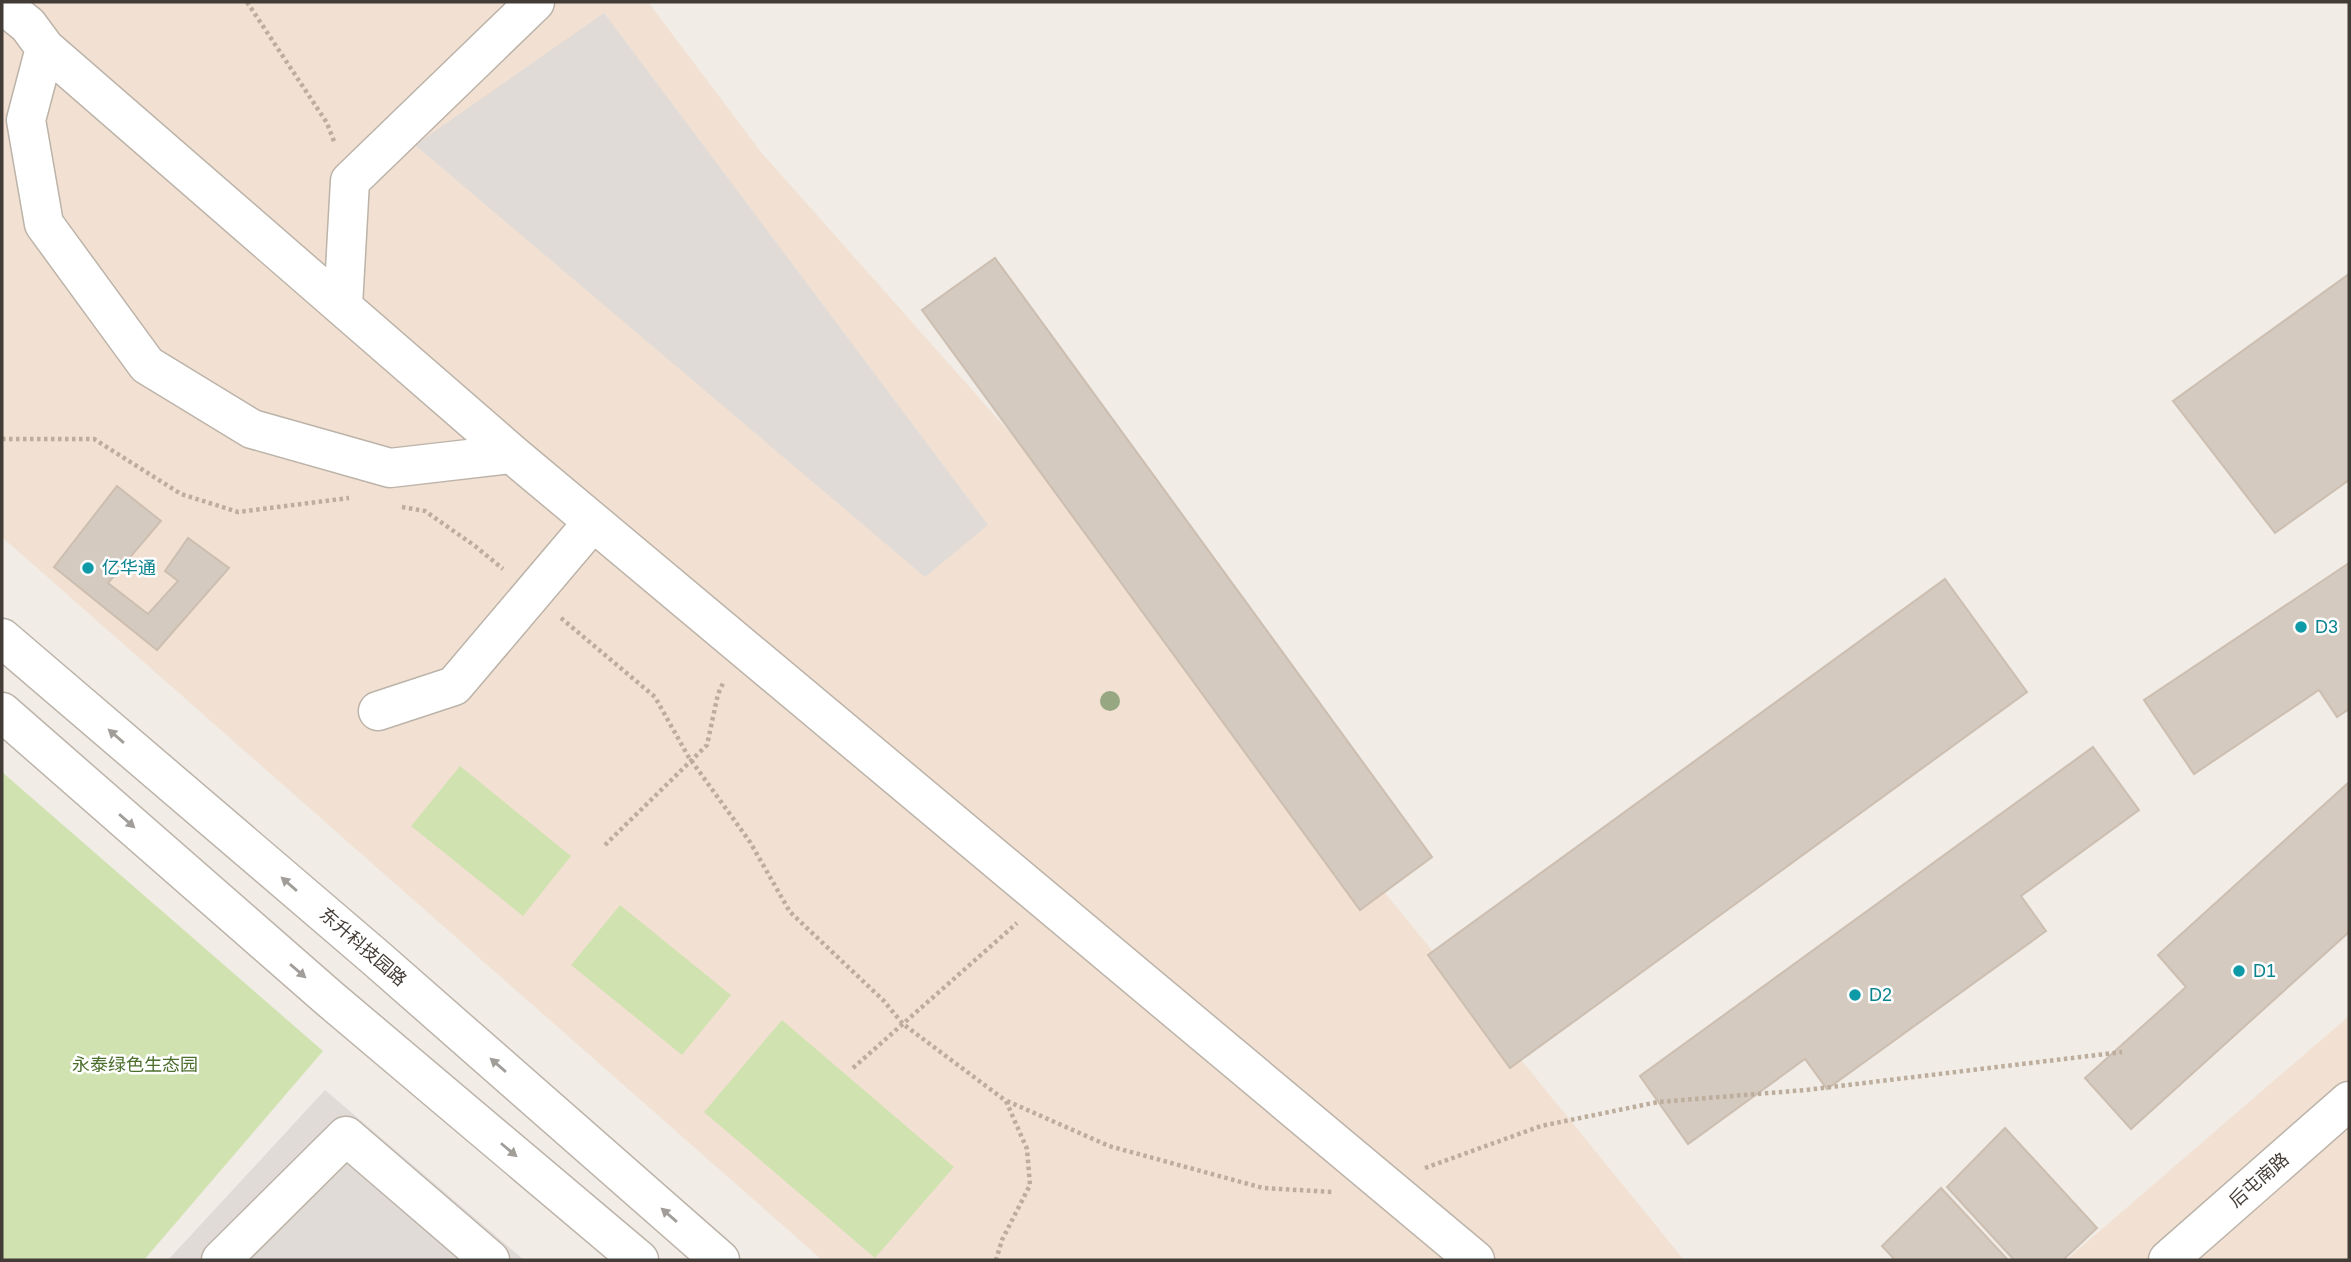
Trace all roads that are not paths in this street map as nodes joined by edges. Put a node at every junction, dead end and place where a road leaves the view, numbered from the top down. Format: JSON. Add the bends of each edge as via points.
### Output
{"nodes":[{"id":1,"x":535,"y":2,"type":"edge"},
{"id":2,"x":2,"y":4,"type":"edge"},
{"id":3,"x":45,"y":48,"type":"junction"},
{"id":4,"x":342,"y":306,"type":"junction"},
{"id":5,"x":512,"y":454,"type":"junction"},
{"id":6,"x":593,"y":522,"type":"junction"},
{"id":7,"x":2,"y":638,"type":"edge"},
{"id":8,"x":378,"y":711,"type":"dead end"},
{"id":9,"x":2,"y":712,"type":"edge"},
{"id":10,"x":2349,"y":1101,"type":"edge"},
{"id":11,"x":222,"y":1260,"type":"edge"},
{"id":12,"x":491,"y":1260,"type":"edge"},
{"id":13,"x":639,"y":1260,"type":"edge"},
{"id":14,"x":720,"y":1260,"type":"edge"},
{"id":15,"x":1475,"y":1260,"type":"edge"},
{"id":16,"x":2168,"y":1260,"type":"edge"}],
"edges":[{"from":1,"to":4,"type":"street","via":[[350,181]]},
{"from":2,"to":3,"type":"street","via":[[28,25]]},
{"from":3,"to":4,"type":"street"},
{"from":3,"to":5,"type":"street","via":[[26,120],[44,224],[147,365],[252,429],[390,468]]},
{"from":4,"to":5,"type":"street"},
{"from":5,"to":6,"type":"street"},
{"from":6,"to":8,"type":"street","via":[[454,686]]},
{"from":6,"to":15,"type":"street"},
{"from":14,"to":7,"type":"street","name":"东升科技园路","one_way":true},
{"from":9,"to":13,"type":"street","one_way":true,"via":[[330,999]]},
{"from":10,"to":16,"type":"street","name":"后屯南路"},
{"from":11,"to":12,"type":"street","via":[[346,1136]]}]}
